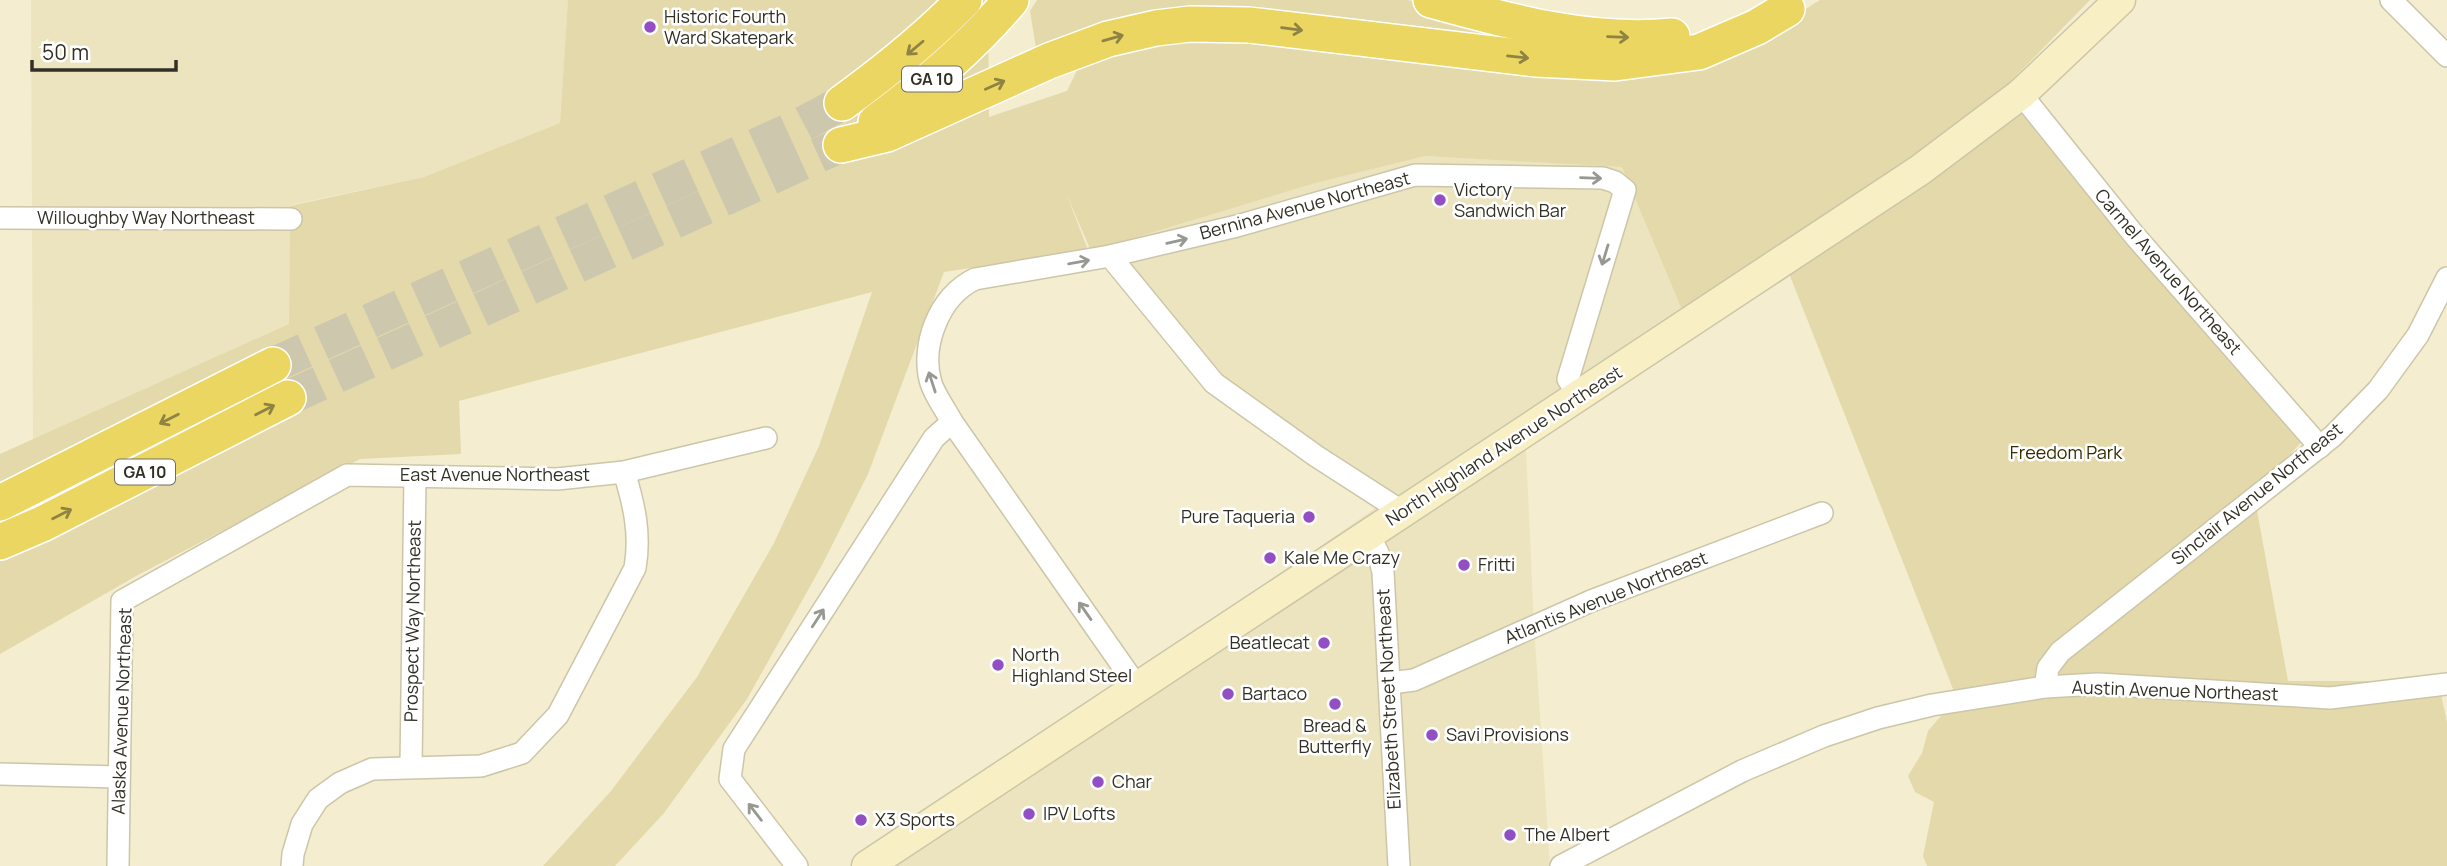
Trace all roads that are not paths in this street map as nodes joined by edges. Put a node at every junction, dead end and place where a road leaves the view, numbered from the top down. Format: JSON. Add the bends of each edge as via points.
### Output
{"nodes":[{"id":1,"x":964,"y":0,"type":"edge"},
{"id":2,"x":1011,"y":0,"type":"edge"},
{"id":3,"x":1431,"y":0,"type":"edge"},
{"id":4,"x":2120,"y":0,"type":"edge"},
{"id":5,"x":2391,"y":0,"type":"edge"},
{"id":6,"x":1796,"y":4,"type":"edge"},
{"id":7,"x":2447,"y":56,"type":"edge"},
{"id":8,"x":2021,"y":94,"type":"junction"},
{"id":9,"x":842,"y":103,"type":"tunnel mouth"},
{"id":10,"x":0,"y":218,"type":"edge"},
{"id":11,"x":291,"y":219,"type":"dead end"},
{"id":12,"x":1110,"y":257,"type":"junction"},
{"id":13,"x":2447,"y":278,"type":"edge"},
{"id":14,"x":273,"y":365,"type":"tunnel mouth"},
{"id":15,"x":1579,"y":396,"type":"junction"},
{"id":16,"x":288,"y":398,"type":"tunnel mouth"},
{"id":17,"x":953,"y":422,"type":"junction"},
{"id":18,"x":766,"y":438,"type":"dead end"},
{"id":19,"x":2319,"y":447,"type":"junction"},
{"id":20,"x":624,"y":472,"type":"junction"},
{"id":21,"x":347,"y":475,"type":"joint"},
{"id":22,"x":415,"y":477,"type":"junction"},
{"id":23,"x":0,"y":503,"type":"edge"},
{"id":24,"x":1404,"y":512,"type":"junction"},
{"id":25,"x":1822,"y":513,"type":"dead end"},
{"id":26,"x":1369,"y":535,"type":"junction"},
{"id":27,"x":0,"y":542,"type":"edge"},
{"id":28,"x":1390,"y":683,"type":"junction"},
{"id":29,"x":2447,"y":684,"type":"edge"},
{"id":30,"x":2045,"y":687,"type":"junction"},
{"id":31,"x":1138,"y":688,"type":"junction"},
{"id":32,"x":411,"y":766,"type":"junction"},
{"id":33,"x":0,"y":774,"type":"edge"},
{"id":34,"x":119,"y":777,"type":"junction"},
{"id":35,"x":118,"y":866,"type":"edge"},
{"id":36,"x":292,"y":866,"type":"edge"},
{"id":37,"x":797,"y":866,"type":"edge"},
{"id":38,"x":867,"y":866,"type":"edge"},
{"id":39,"x":1399,"y":866,"type":"edge"},
{"id":40,"x":1561,"y":866,"type":"edge"}],
"edges":[{"from":1,"to":9,"type":"highway","number":"GA 10","one_way":true,"via":[[928,37]]},
{"from":2,"to":6,"type":"highway","number":"GA 10","one_way":true,"via":[[970,46],[918,91],[841,145],[887,134],[1093,44],[1179,25],[1277,27],[1536,59],[1615,63],[1699,52]]},
{"from":3,"to":6,"type":"highway","one_way":true,"via":[[1542,28],[1629,37],[1730,28]]},
{"from":4,"to":8,"type":"main road","name":"North Highland Avenue Northeast"},
{"from":5,"to":7,"type":"street"},
{"from":8,"to":15,"type":"main road","name":"North Highland Avenue Northeast","via":[[1920,170]]},
{"from":8,"to":19,"type":"street","name":"Carmel Avenue Northeast","via":[[2135,236]]},
{"from":10,"to":11,"type":"street","name":"Willoughby Way Northeast"},
{"from":12,"to":15,"type":"street","name":"Bernina Avenue Northeast","one_way":true,"via":[[1415,175],[1603,178],[1625,190],[1568,379]]},
{"from":17,"to":12,"type":"street","name":"Bernina Avenue Northeast","one_way":true,"via":[[931,384],[926,354],[944,305],[975,279]]},
{"from":12,"to":24,"type":"street","via":[[1213,383]]},
{"from":13,"to":19,"type":"street","name":"Sinclair Avenue Northeast","via":[[2418,335],[2378,390]]},
{"from":14,"to":23,"type":"highway","number":"GA 10","one_way":true},
{"from":15,"to":24,"type":"main road","name":"North Highland Avenue Northeast"},
{"from":27,"to":16,"type":"highway","number":"GA 10","one_way":true},
{"from":31,"to":17,"type":"street","name":"Bernina Avenue Northeast","one_way":true},
{"from":37,"to":17,"type":"street","one_way":true,"via":[[730,779],[734,749],[934,438]]},
{"from":18,"to":20,"type":"street","name":"East Avenue Northeast"},
{"from":19,"to":30,"type":"street","name":"Sinclair Avenue Northeast","via":[[2060,652],[2048,668]]},
{"from":20,"to":22,"type":"street","name":"East Avenue Northeast","via":[[557,478]]},
{"from":20,"to":32,"type":"street","via":[[636,514],[639,547],[635,568],[558,715],[522,753],[481,766]]},
{"from":21,"to":22,"type":"street","name":"East Avenue Northeast"},
{"from":21,"to":34,"type":"street","name":"Alaska Avenue Northeast","via":[[122,601]]},
{"from":22,"to":32,"type":"street","name":"Prospect Way Northeast"},
{"from":24,"to":26,"type":"main road","name":"North Highland Avenue Northeast"},
{"from":25,"to":28,"type":"street","name":"Atlantis Avenue Northeast","via":[[1591,601],[1414,680]]},
{"from":26,"to":28,"type":"street","name":"Elizabeth Street Northeast","via":[[1383,572]]},
{"from":26,"to":31,"type":"main road","name":"North Highland Avenue Northeast"},
{"from":28,"to":39,"type":"street","name":"Elizabeth Street Northeast"},
{"from":29,"to":30,"type":"street","name":"Austin Avenue Northeast","via":[[2330,698],[2098,684]]},
{"from":30,"to":40,"type":"street","name":"Austin Avenue Northeast","via":[[1932,705],[1824,736],[1742,771]]},
{"from":31,"to":38,"type":"main road","name":"North Highland Avenue Northeast"},
{"from":32,"to":36,"type":"street","via":[[372,769],[318,799],[302,824]]},
{"from":33,"to":34,"type":"street"},
{"from":34,"to":35,"type":"street","name":"Alaska Avenue Northeast"}]}
